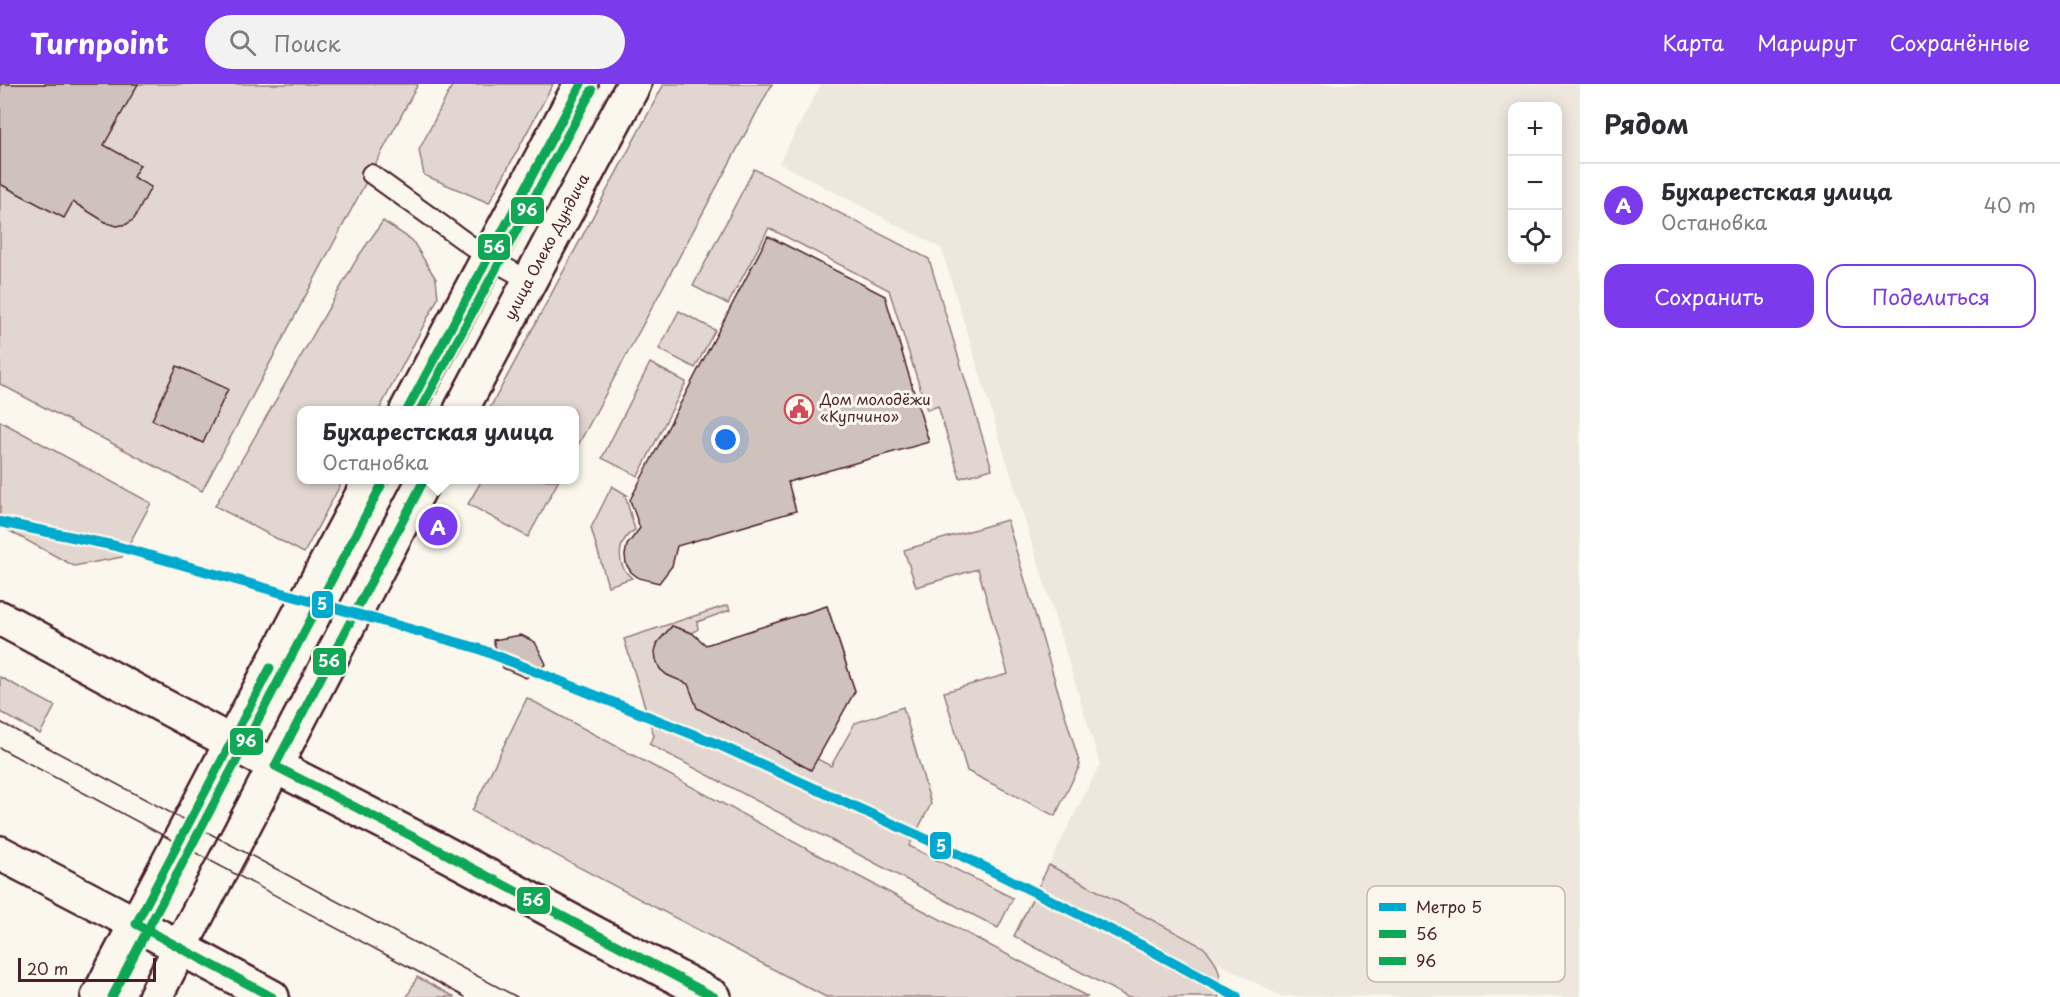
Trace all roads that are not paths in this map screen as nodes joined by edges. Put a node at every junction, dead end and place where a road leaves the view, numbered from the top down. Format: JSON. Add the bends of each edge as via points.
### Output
{"nodes":[{"id":1,"x":581,"y":84,"type":"edge"},
{"id":2,"x":634,"y":84,"type":"edge"},
{"id":3,"x":371,"y":174,"type":"dead end"},
{"id":4,"x":488,"y":258,"type":"junction"},
{"id":5,"x":530,"y":281,"type":"junction"},
{"id":6,"x":410,"y":406,"type":"edge"},
{"id":7,"x":464,"y":406,"type":"edge"},
{"id":8,"x":368,"y":484,"type":"edge"},
{"id":9,"x":422,"y":484,"type":"edge"},
{"id":10,"x":0,"y":618,"type":"edge"},
{"id":11,"x":231,"y":743,"type":"junction"},
{"id":12,"x":275,"y":766,"type":"junction"},
{"id":13,"x":0,"y":853,"type":"edge"},
{"id":14,"x":136,"y":924,"type":"junction"},
{"id":15,"x":180,"y":948,"type":"junction"},
{"id":16,"x":98,"y":997,"type":"edge"},
{"id":17,"x":155,"y":997,"type":"edge"},
{"id":18,"x":272,"y":997,"type":"edge"},
{"id":19,"x":714,"y":997,"type":"edge"}],
"edges":[{"from":1,"to":4,"type":"street"},
{"from":2,"to":5,"type":"street","name":"улица Олеко Дундича"},
{"from":3,"to":4,"type":"lane"},
{"from":4,"to":5,"type":"lane"},
{"from":4,"to":6,"type":"street"},
{"from":5,"to":7,"type":"street","name":"улица Олеко Дундича"},
{"from":8,"to":11,"type":"street"},
{"from":9,"to":12,"type":"street"},
{"from":10,"to":11,"type":"street"},
{"from":11,"to":12,"type":"street"},
{"from":11,"to":14,"type":"street"},
{"from":12,"to":15,"type":"street"},
{"from":12,"to":19,"type":"street"},
{"from":13,"to":14,"type":"street"},
{"from":14,"to":15,"type":"street"},
{"from":14,"to":16,"type":"street"},
{"from":15,"to":17,"type":"street"},
{"from":15,"to":18,"type":"street"}]}
